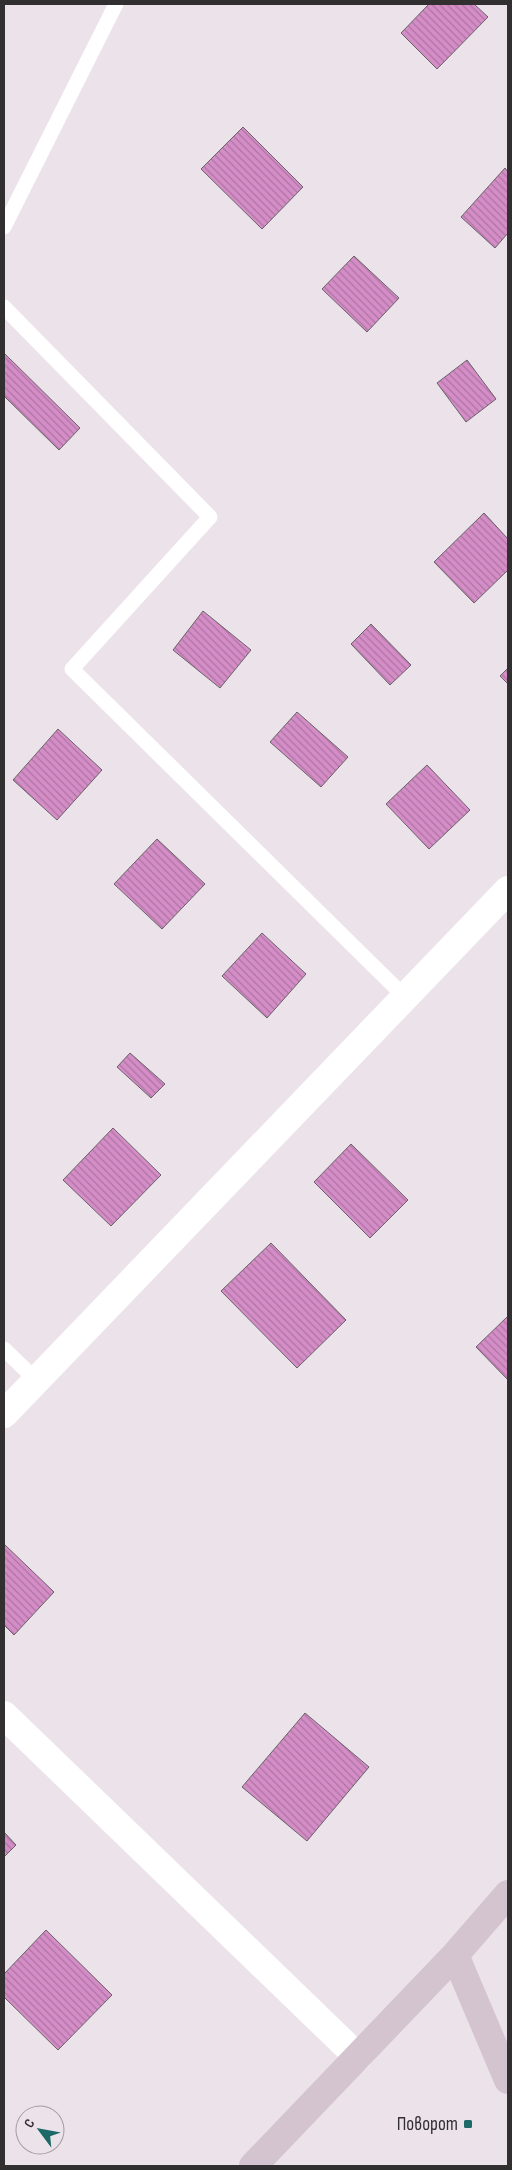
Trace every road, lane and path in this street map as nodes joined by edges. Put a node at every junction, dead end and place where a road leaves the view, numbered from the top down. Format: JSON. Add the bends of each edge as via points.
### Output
{"nodes":[{"id":1,"x":116,"y":4,"type":"edge"},
{"id":2,"x":4,"y":227,"type":"edge"},
{"id":3,"x":4,"y":307,"type":"edge"},
{"id":4,"x":508,"y":890,"type":"edge"},
{"id":5,"x":405,"y":997,"type":"junction"},
{"id":6,"x":4,"y":1348,"type":"edge"},
{"id":7,"x":36,"y":1380,"type":"junction"},
{"id":8,"x":4,"y":1414,"type":"edge"},
{"id":9,"x":4,"y":1715,"type":"edge"},
{"id":10,"x":508,"y":1894,"type":"edge"},
{"id":11,"x":455,"y":1955,"type":"junction"},
{"id":12,"x":358,"y":2057,"type":"junction"},
{"id":13,"x":508,"y":2080,"type":"edge"},
{"id":14,"x":253,"y":2166,"type":"edge"}],
"edges":[{"from":1,"to":2,"type":"lane"},
{"from":3,"to":5,"type":"lane","via":[[210,517],[72,669]]},
{"from":4,"to":5,"type":"street"},
{"from":5,"to":7,"type":"street"},
{"from":6,"to":7,"type":"lane"},
{"from":7,"to":8,"type":"street"},
{"from":9,"to":12,"type":"street"},
{"from":10,"to":11,"type":"main road"},
{"from":11,"to":12,"type":"main road"},
{"from":11,"to":13,"type":"main road"},
{"from":12,"to":14,"type":"main road"}]}
